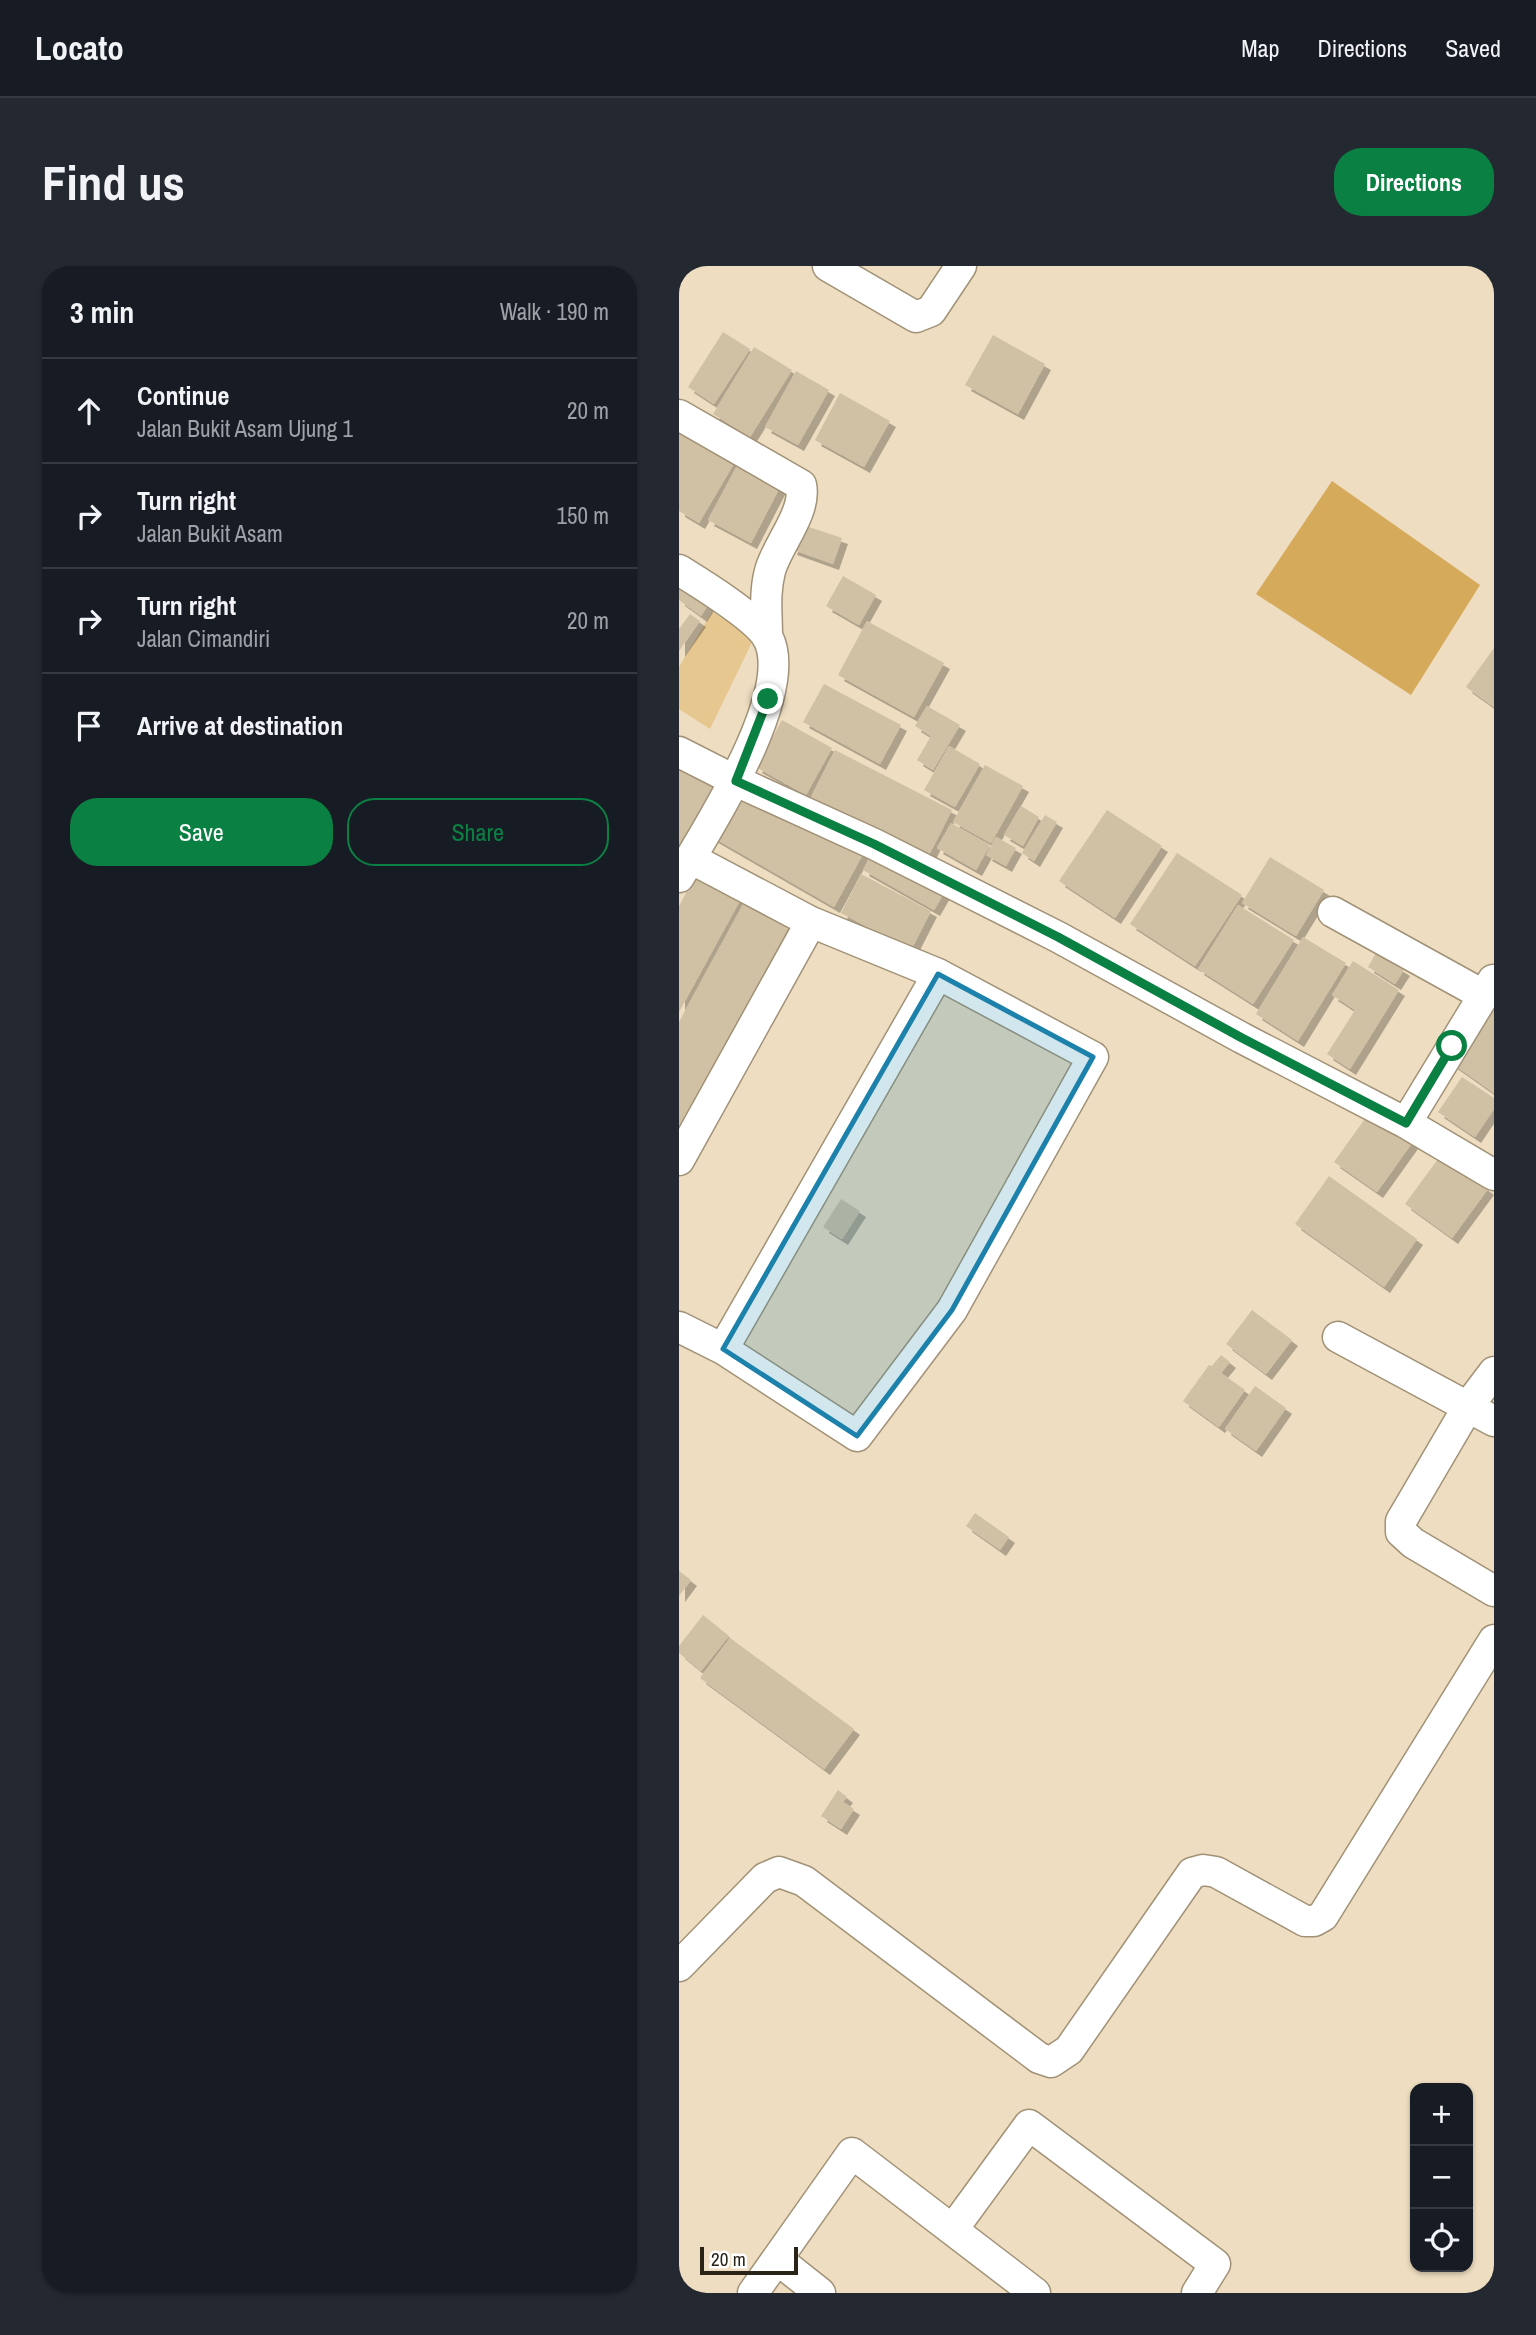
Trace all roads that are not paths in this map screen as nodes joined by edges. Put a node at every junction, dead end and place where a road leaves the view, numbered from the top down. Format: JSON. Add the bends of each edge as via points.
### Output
{"nodes":[{"id":1,"x":828,"y":266,"type":"edge"},
{"id":2,"x":961,"y":266,"type":"edge"},
{"id":3,"x":679,"y":415,"type":"edge"},
{"id":4,"x":679,"y":570,"type":"edge"},
{"id":5,"x":767,"y":637,"type":"junction"},
{"id":6,"x":679,"y":752,"type":"edge"},
{"id":7,"x":736,"y":781,"type":"junction"},
{"id":8,"x":685,"y":868,"type":"edge"},
{"id":9,"x":1333,"y":912,"type":"dead end"},
{"id":10,"x":811,"y":922,"type":"junction"},
{"id":11,"x":938,"y":974,"type":"junction"},
{"id":12,"x":1489,"y":987,"type":"edge"},
{"id":13,"x":1406,"y":1123,"type":"junction"},
{"id":14,"x":679,"y":1160,"type":"edge"},
{"id":15,"x":1494,"y":1175,"type":"edge"},
{"id":16,"x":679,"y":1327,"type":"edge"},
{"id":17,"x":1338,"y":1337,"type":"dead end"},
{"id":18,"x":723,"y":1349,"type":"junction"},
{"id":19,"x":1494,"y":1372,"type":"edge"},
{"id":20,"x":1468,"y":1405,"type":"junction"},
{"id":21,"x":1494,"y":1421,"type":"edge"},
{"id":22,"x":1494,"y":1591,"type":"edge"},
{"id":23,"x":1494,"y":1640,"type":"edge"},
{"id":24,"x":679,"y":1966,"type":"edge"},
{"id":25,"x":953,"y":2229,"type":"junction"},
{"id":26,"x":777,"y":2259,"type":"junction"},
{"id":27,"x":753,"y":2293,"type":"edge"},
{"id":28,"x":820,"y":2293,"type":"edge"},
{"id":29,"x":1035,"y":2293,"type":"edge"},
{"id":30,"x":1197,"y":2293,"type":"edge"}],
"edges":[{"from":1,"to":2,"type":"street","via":[[916,317],[931,311]]},
{"from":3,"to":5,"type":"street","via":[[801,485],[801,502],[770,571],[765,596]]},
{"from":4,"to":5,"type":"street"},
{"from":5,"to":7,"type":"street","via":[[772,684]]},
{"from":6,"to":7,"type":"street"},
{"from":7,"to":8,"type":"street"},
{"from":7,"to":13,"type":"street","via":[[1046,931]]},
{"from":8,"to":10,"type":"street"},
{"from":9,"to":12,"type":"street"},
{"from":10,"to":11,"type":"street"},
{"from":10,"to":14,"type":"street"},
{"from":11,"to":18,"type":"street"},
{"from":11,"to":18,"type":"street","via":[[1093,1057],[952,1310],[857,1436]]},
{"from":12,"to":13,"type":"street"},
{"from":13,"to":15,"type":"street"},
{"from":16,"to":18,"type":"street"},
{"from":17,"to":20,"type":"street"},
{"from":19,"to":20,"type":"street"},
{"from":20,"to":21,"type":"street"},
{"from":20,"to":22,"type":"street","via":[[1408,1506],[1401,1532],[1413,1544]]},
{"from":23,"to":24,"type":"street","via":[[1323,1916],[1305,1921],[1216,1872],[1192,1873],[1069,2050],[1051,2062],[1039,2058],[804,1881],[779,1872],[765,1878]]},
{"from":25,"to":26,"type":"street","via":[[852,2152]]},
{"from":25,"to":29,"type":"street"},
{"from":25,"to":30,"type":"street","via":[[1030,2125],[1215,2264]]},
{"from":26,"to":27,"type":"street"},
{"from":26,"to":28,"type":"street"}]}
